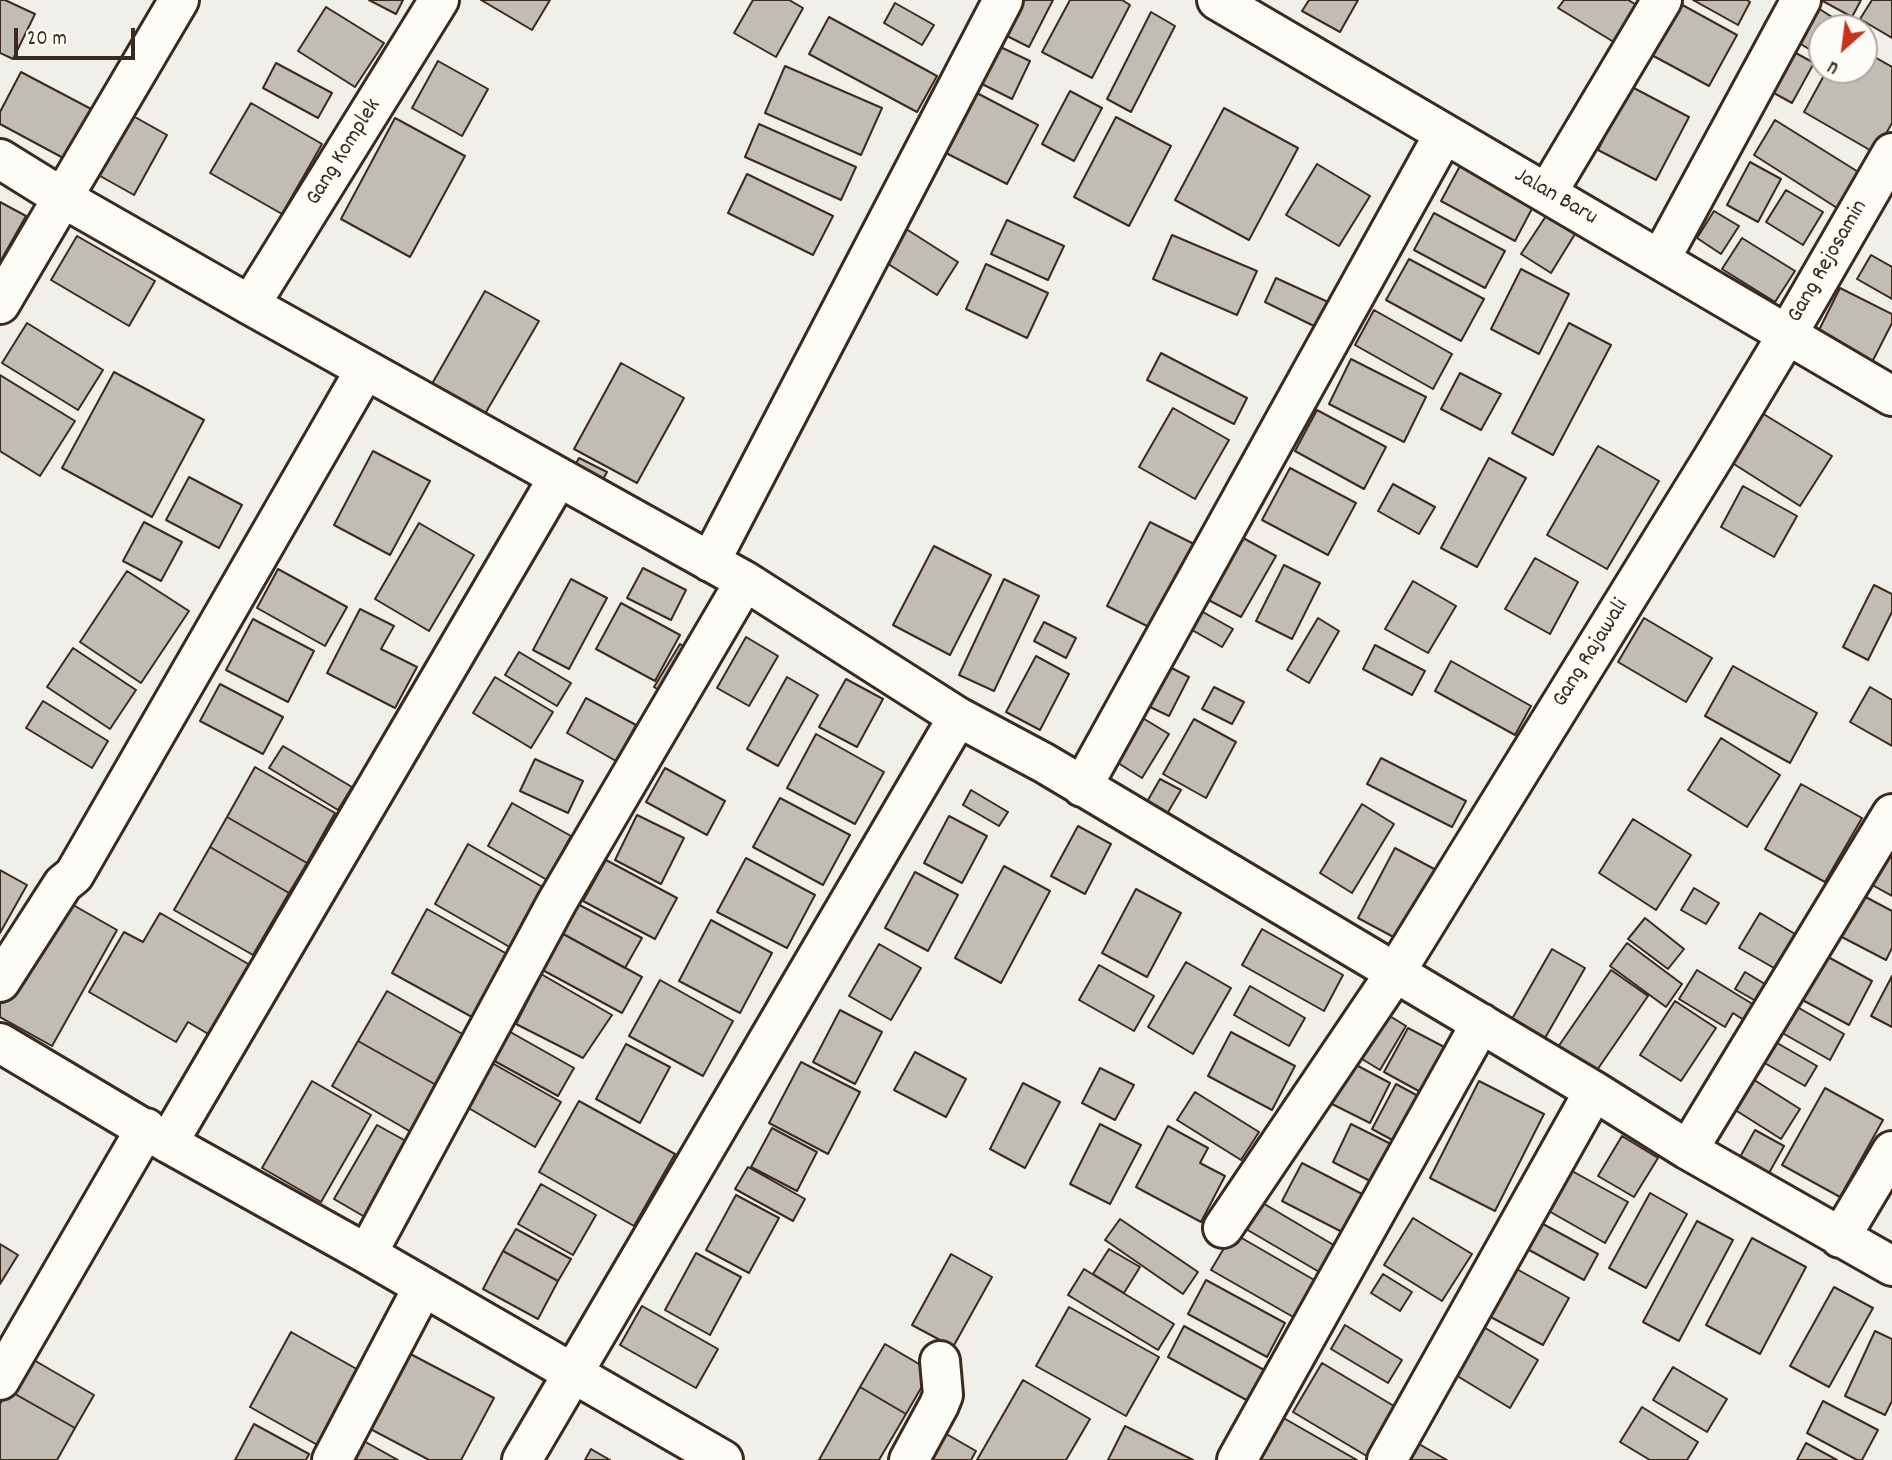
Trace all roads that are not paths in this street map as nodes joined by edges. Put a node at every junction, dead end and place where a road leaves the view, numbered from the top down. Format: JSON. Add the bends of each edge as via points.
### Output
{"nodes":[{"id":1,"x":179,"y":0,"type":"edge"},
{"id":2,"x":439,"y":0,"type":"edge"},
{"id":3,"x":1003,"y":0,"type":"edge"},
{"id":4,"x":1662,"y":0,"type":"edge"},
{"id":5,"x":1801,"y":0,"type":"edge"},
{"id":6,"x":1236,"y":5,"type":"edge"},
{"id":7,"x":1444,"y":134,"type":"junction"},
{"id":8,"x":1892,"y":153,"type":"edge"},
{"id":9,"x":0,"y":159,"type":"edge"},
{"id":10,"x":1546,"y":193,"type":"junction"},
{"id":11,"x":63,"y":198,"type":"junction"},
{"id":12,"x":1660,"y":260,"type":"junction"},
{"id":13,"x":0,"y":304,"type":"edge"},
{"id":14,"x":250,"y":305,"type":"junction"},
{"id":15,"x":1787,"y":335,"type":"junction"},
{"id":16,"x":365,"y":370,"type":"junction"},
{"id":17,"x":1892,"y":396,"type":"edge"},
{"id":18,"x":558,"y":478,"type":"junction"},
{"id":19,"x":710,"y":562,"type":"junction"},
{"id":20,"x":745,"y":581,"type":"junction"},
{"id":21,"x":958,"y":717,"type":"junction"},
{"id":22,"x":1082,"y":787,"type":"junction"},
{"id":23,"x":1892,"y":814,"type":"edge"},
{"id":24,"x":1395,"y":973,"type":"junction"},
{"id":25,"x":0,"y":982,"type":"edge"},
{"id":26,"x":1480,"y":1023,"type":"junction"},
{"id":27,"x":0,"y":1043,"type":"edge"},
{"id":28,"x":1594,"y":1091,"type":"junction"},
{"id":29,"x":157,"y":1135,"type":"junction"},
{"id":30,"x":1688,"y":1150,"type":"junction"},
{"id":31,"x":1892,"y":1151,"type":"edge"},
{"id":32,"x":1223,"y":1228,"type":"dead end"},
{"id":33,"x":1840,"y":1238,"type":"junction"},
{"id":34,"x":367,"y":1254,"type":"junction"},
{"id":35,"x":1892,"y":1266,"type":"edge"},
{"id":36,"x":423,"y":1287,"type":"junction"},
{"id":37,"x":940,"y":1361,"type":"dead end"},
{"id":38,"x":573,"y":1373,"type":"junction"},
{"id":39,"x":0,"y":1380,"type":"edge"},
{"id":40,"x":332,"y":1460,"type":"edge"},
{"id":41,"x":522,"y":1460,"type":"edge"},
{"id":42,"x":723,"y":1460,"type":"edge"},
{"id":43,"x":909,"y":1460,"type":"edge"},
{"id":44,"x":1237,"y":1460,"type":"edge"},
{"id":45,"x":1387,"y":1460,"type":"edge"}],
"edges":[{"from":1,"to":11,"type":"street"},
{"from":2,"to":14,"type":"street","name":"Gang Komplek"},
{"from":3,"to":19,"type":"street"},
{"from":4,"to":10,"type":"street"},
{"from":5,"to":12,"type":"street"},
{"from":6,"to":7,"type":"street","name":"Jalan Baru"},
{"from":7,"to":10,"type":"street","name":"Jalan Baru"},
{"from":7,"to":22,"type":"street"},
{"from":8,"to":15,"type":"street","name":"Gang Rejosamin"},
{"from":9,"to":11,"type":"street"},
{"from":10,"to":12,"type":"street","name":"Jalan Baru"},
{"from":11,"to":13,"type":"street"},
{"from":11,"to":14,"type":"street"},
{"from":12,"to":15,"type":"street","name":"Jalan Baru"},
{"from":14,"to":16,"type":"street"},
{"from":15,"to":17,"type":"street","name":"Jalan Baru"},
{"from":15,"to":24,"type":"street","name":"Gang Rajawali"},
{"from":16,"to":18,"type":"street"},
{"from":16,"to":25,"type":"street","via":[[74,875],[63,884]]},
{"from":18,"to":19,"type":"street"},
{"from":18,"to":29,"type":"street"},
{"from":19,"to":20,"type":"street"},
{"from":20,"to":21,"type":"street"},
{"from":20,"to":34,"type":"street","via":[[557,902]]},
{"from":21,"to":22,"type":"street"},
{"from":21,"to":38,"type":"street"},
{"from":22,"to":24,"type":"street"},
{"from":23,"to":30,"type":"street"},
{"from":24,"to":26,"type":"street"},
{"from":24,"to":32,"type":"street","name":"Gang Rajawali"},
{"from":26,"to":28,"type":"street"},
{"from":26,"to":44,"type":"street"},
{"from":27,"to":29,"type":"street"},
{"from":28,"to":30,"type":"street"},
{"from":28,"to":45,"type":"street"},
{"from":29,"to":34,"type":"street"},
{"from":29,"to":39,"type":"street"},
{"from":30,"to":33,"type":"street"},
{"from":31,"to":33,"type":"street"},
{"from":33,"to":35,"type":"street"},
{"from":34,"to":36,"type":"street"},
{"from":36,"to":38,"type":"street"},
{"from":36,"to":40,"type":"street"},
{"from":37,"to":43,"type":"street","via":[[943,1395]]},
{"from":38,"to":41,"type":"street"},
{"from":38,"to":42,"type":"street"}]}
